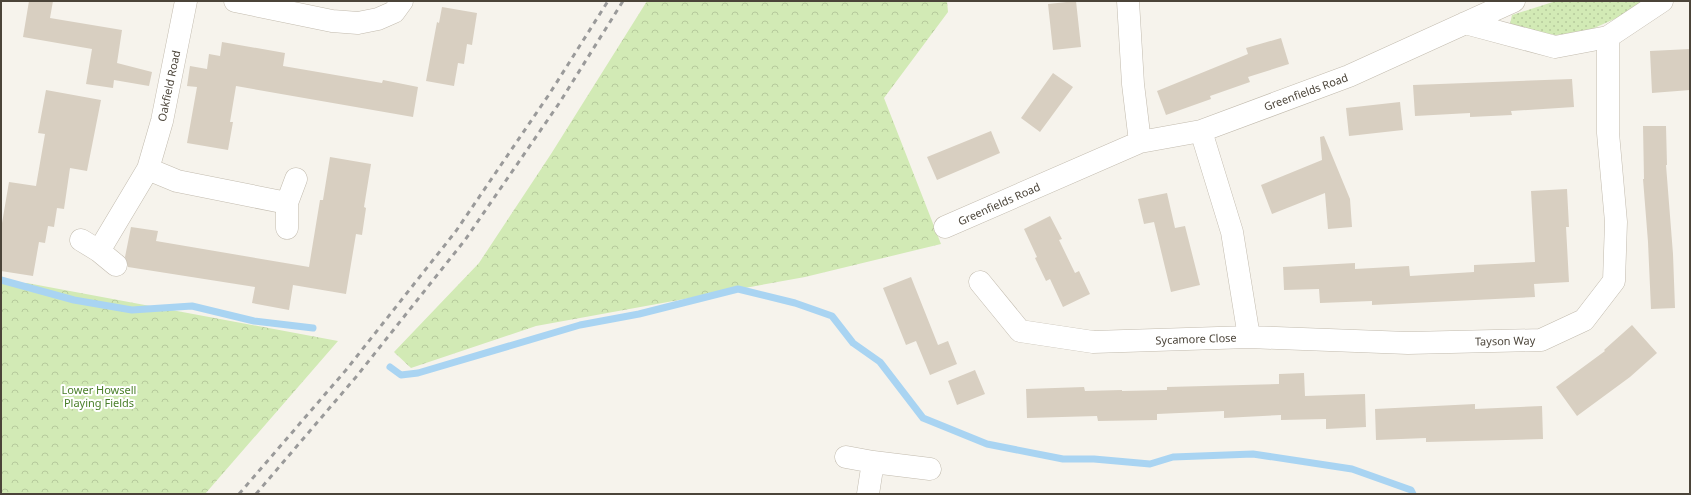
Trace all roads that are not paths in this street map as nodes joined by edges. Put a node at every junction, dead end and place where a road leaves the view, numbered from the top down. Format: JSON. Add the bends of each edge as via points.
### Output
{"nodes":[{"id":1,"x":186,"y":1,"type":"edge"},
{"id":2,"x":235,"y":1,"type":"edge"},
{"id":3,"x":402,"y":1,"type":"edge"},
{"id":4,"x":1128,"y":1,"type":"edge"},
{"id":5,"x":1514,"y":1,"type":"edge"},
{"id":6,"x":1662,"y":1,"type":"edge"},
{"id":7,"x":1464,"y":23,"type":"junction"},
{"id":8,"x":1608,"y":37,"type":"junction"},
{"id":9,"x":1201,"y":131,"type":"junction"},
{"id":10,"x":1140,"y":142,"type":"junction"},
{"id":11,"x":148,"y":169,"type":"junction"},
{"id":12,"x":296,"y":179,"type":"dead end"},
{"id":13,"x":287,"y":203,"type":"junction"},
{"id":14,"x":945,"y":227,"type":"dead end"},
{"id":15,"x":287,"y":228,"type":"dead end"},
{"id":16,"x":116,"y":266,"type":"dead end"},
{"id":17,"x":980,"y":282,"type":"dead end"},
{"id":18,"x":1249,"y":337,"type":"junction"},
{"id":19,"x":846,"y":457,"type":"dead end"},
{"id":20,"x":873,"y":462,"type":"junction"},
{"id":21,"x":930,"y":469,"type":"dead end"},
{"id":22,"x":868,"y":494,"type":"edge"}],
"edges":[{"from":1,"to":11,"type":"street","name":"Oakfield Road","via":[[162,121]]},
{"from":2,"to":3,"type":"street","via":[[332,21],[358,23],[378,19],[394,12]]},
{"from":4,"to":10,"type":"street","via":[[1133,84]]},
{"from":5,"to":7,"type":"street","name":"Greenfields Road"},
{"from":6,"to":8,"type":"street"},
{"from":7,"to":8,"type":"street","via":[[1555,47]]},
{"from":7,"to":9,"type":"street","name":"Greenfields Road","via":[[1350,76]]},
{"from":8,"to":18,"type":"street","name":"Tayson Way","via":[[1608,133],[1616,222],[1614,281],[1584,320],[1541,340],[1408,343]]},
{"from":9,"to":10,"type":"street","name":"Greenfields Road"},
{"from":9,"to":18,"type":"street","name":"Sycamore Close","via":[[1232,232]]},
{"from":10,"to":14,"type":"street","name":"Greenfields Road"},
{"from":11,"to":13,"type":"street","via":[[177,181]]},
{"from":11,"to":16,"type":"street","name":"Oakfield Road","via":[[90,245]]},
{"from":12,"to":13,"type":"street"},
{"from":13,"to":15,"type":"street"},
{"from":17,"to":18,"type":"street","name":"Sycamore Close","via":[[1020,331],[1093,342]]},
{"from":19,"to":20,"type":"street"},
{"from":20,"to":21,"type":"street"},
{"from":20,"to":22,"type":"street"}]}
